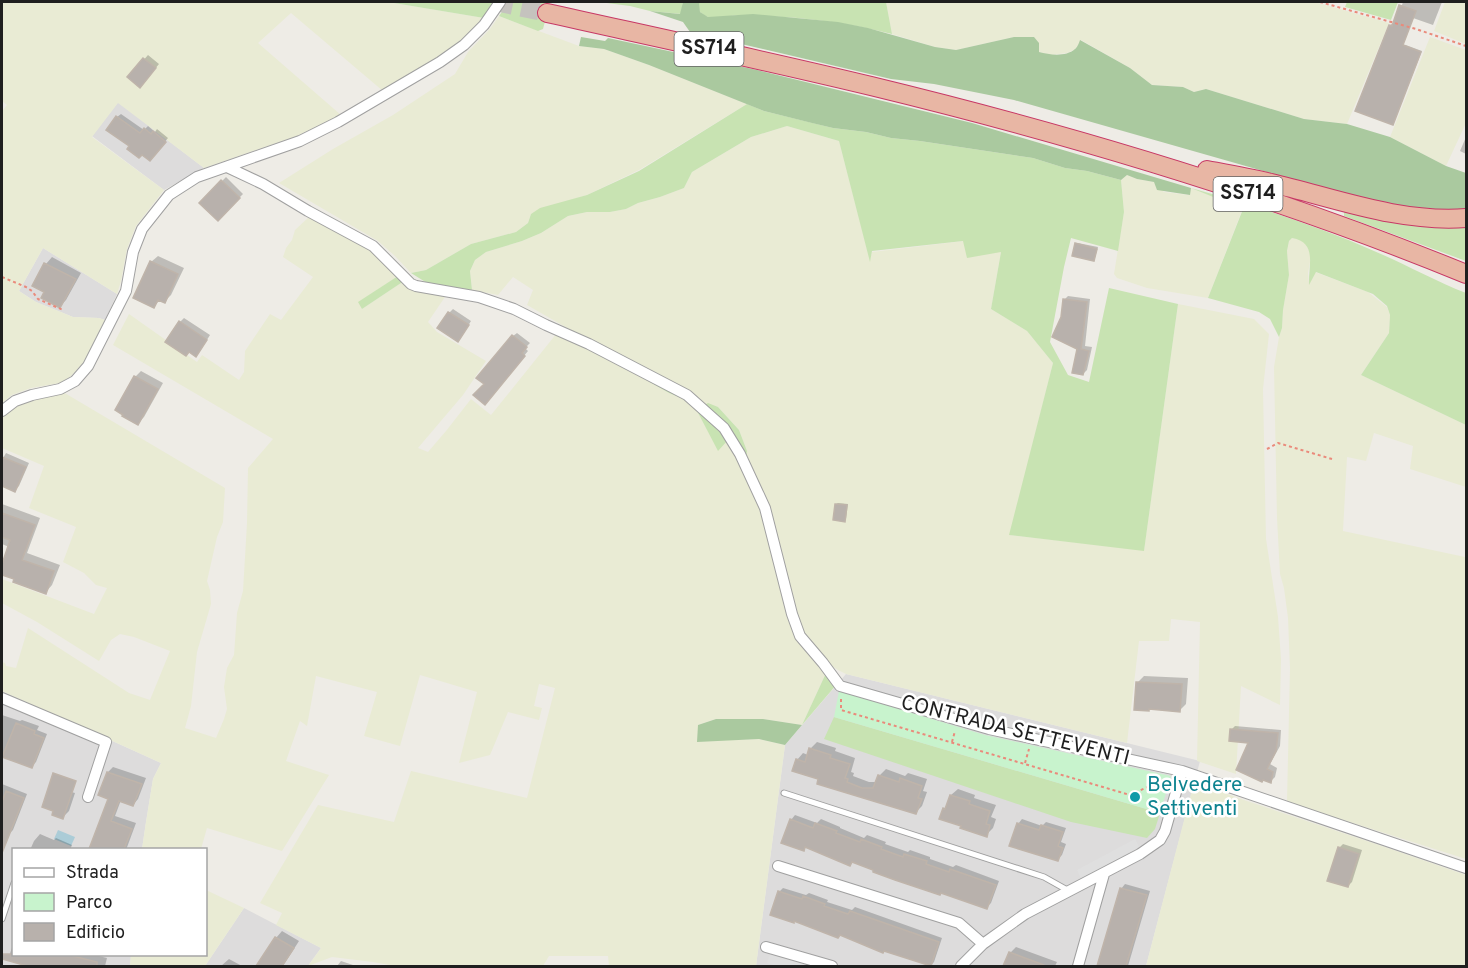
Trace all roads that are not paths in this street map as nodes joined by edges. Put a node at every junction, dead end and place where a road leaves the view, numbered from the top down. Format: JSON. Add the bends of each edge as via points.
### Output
{"nodes":[{"id":1,"x":500,"y":2,"type":"edge"},
{"id":2,"x":547,"y":13,"type":"tunnel mouth"},
{"id":3,"x":1129,"y":155,"type":"junction"},
{"id":4,"x":227,"y":166,"type":"junction"},
{"id":5,"x":1467,"y":218,"type":"edge"},
{"id":6,"x":1467,"y":274,"type":"edge"},
{"id":7,"x":2,"y":411,"type":"edge"},
{"id":8,"x":2,"y":698,"type":"edge"},
{"id":9,"x":1182,"y":771,"type":"junction"},
{"id":10,"x":784,"y":793,"type":"dead end"},
{"id":11,"x":88,"y":797,"type":"dead end"},
{"id":12,"x":778,"y":866,"type":"dead end"},
{"id":13,"x":1467,"y":868,"type":"edge"},
{"id":14,"x":1104,"y":874,"type":"junction"},
{"id":15,"x":12,"y":889,"type":"edge"},
{"id":16,"x":1069,"y":892,"type":"junction"},
{"id":17,"x":2,"y":919,"type":"edge"},
{"id":18,"x":983,"y":944,"type":"junction"},
{"id":19,"x":765,"y":947,"type":"dead end"},
{"id":20,"x":832,"y":966,"type":"edge"},
{"id":21,"x":962,"y":966,"type":"edge"},
{"id":22,"x":1078,"y":966,"type":"edge"}],
"edges":[{"from":1,"to":4,"type":"street","via":[[464,45],[440,62],[300,141]]},
{"from":2,"to":3,"type":"highway","number":"SS714","via":[[871,86]]},
{"from":3,"to":5,"type":"highway","via":[[1269,182],[1402,216]]},
{"from":3,"to":6,"type":"highway","number":"SS714","via":[[1336,224]]},
{"from":4,"to":7,"type":"street","via":[[197,177],[169,195],[142,229],[126,291],[88,366],[75,381],[60,389],[32,394]]},
{"from":4,"to":9,"type":"street","name":"CONTRADA SETTEVENTI","via":[[372,246],[416,286],[479,297],[514,309],[687,395],[724,428],[740,454],[765,508],[800,636],[840,685],[989,729]]},
{"from":8,"to":11,"type":"street","via":[[106,742]]},
{"from":9,"to":13,"type":"street","name":"CONTRADA SETTEVENTI"},
{"from":9,"to":14,"type":"street","via":[[1160,840]]},
{"from":10,"to":16,"type":"lane","via":[[1044,877]]},
{"from":12,"to":18,"type":"street","via":[[959,923]]},
{"from":14,"to":16,"type":"street"},
{"from":14,"to":22,"type":"street"},
{"from":15,"to":17,"type":"lane"},
{"from":16,"to":18,"type":"street","via":[[1025,914]]},
{"from":18,"to":21,"type":"street"},
{"from":19,"to":20,"type":"street"}]}
